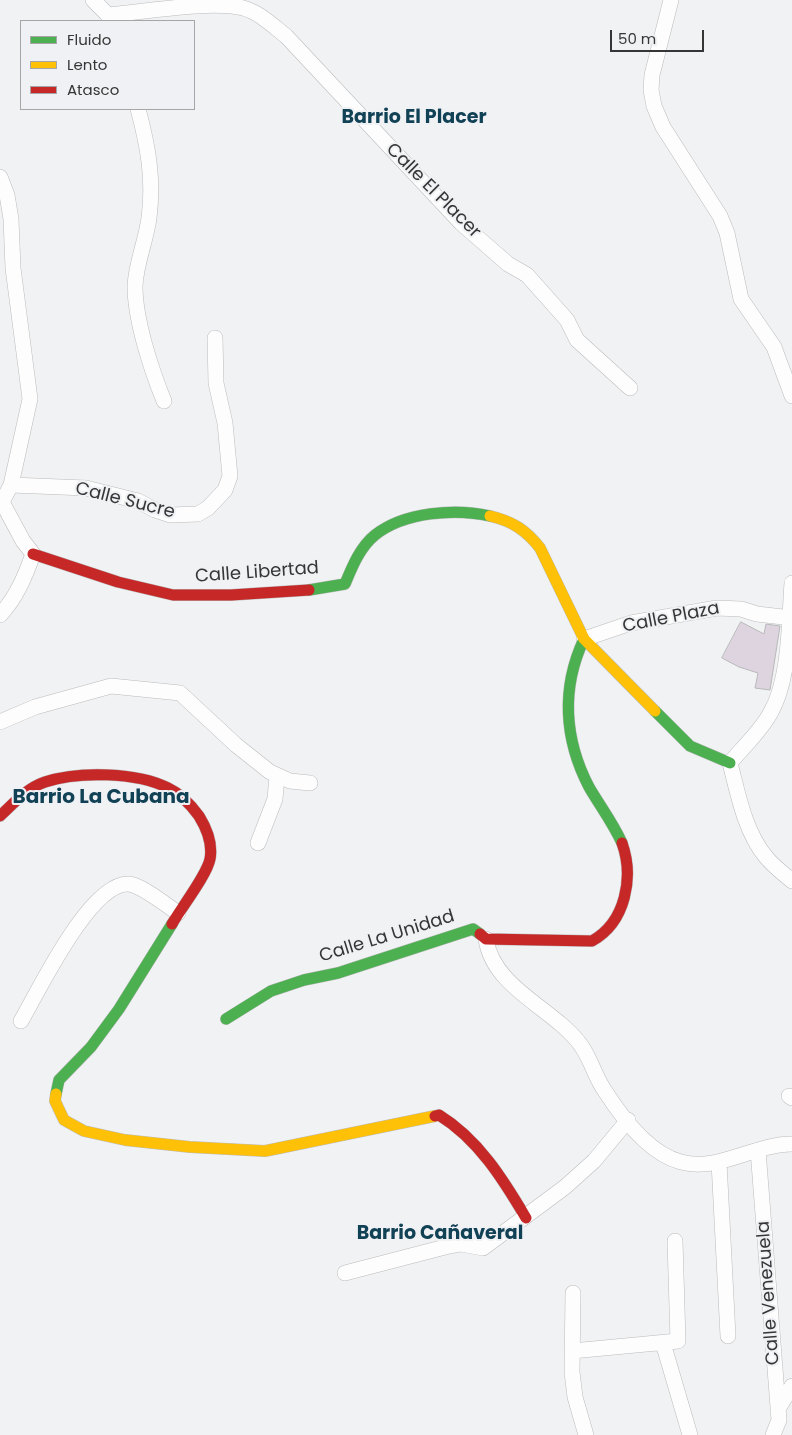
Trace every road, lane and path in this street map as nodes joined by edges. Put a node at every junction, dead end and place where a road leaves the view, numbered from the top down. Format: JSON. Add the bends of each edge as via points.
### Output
{"nodes":[{"id":1,"x":93,"y":0,"type":"edge"},
{"id":2,"x":671,"y":0,"type":"edge"},
{"id":3,"x":109,"y":18,"type":"edge"},
{"id":4,"x":138,"y":110,"type":"edge"},
{"id":5,"x":0,"y":177,"type":"edge"},
{"id":6,"x":215,"y":338,"type":"dead end"},
{"id":7,"x":630,"y":388,"type":"dead end"},
{"id":8,"x":792,"y":396,"type":"edge"},
{"id":9,"x":164,"y":400,"type":"dead end"},
{"id":10,"x":11,"y":485,"type":"junction"},
{"id":11,"x":1,"y":502,"type":"edge"},
{"id":12,"x":33,"y":554,"type":"junction"},
{"id":13,"x":792,"y":583,"type":"edge"},
{"id":14,"x":0,"y":616,"type":"edge"},
{"id":15,"x":791,"y":618,"type":"edge"},
{"id":16,"x":584,"y":639,"type":"junction"},
{"id":17,"x":0,"y":722,"type":"edge"},
{"id":18,"x":730,"y":763,"type":"junction"},
{"id":19,"x":277,"y":776,"type":"junction"},
{"id":20,"x":310,"y":783,"type":"dead end"},
{"id":21,"x":0,"y":816,"type":"edge"},
{"id":22,"x":258,"y":843,"type":"dead end"},
{"id":23,"x":792,"y":881,"type":"edge"},
{"id":24,"x":178,"y":913,"type":"junction"},
{"id":25,"x":486,"y":939,"type":"junction"},
{"id":26,"x":226,"y":1019,"type":"dead end"},
{"id":27,"x":21,"y":1021,"type":"dead end"},
{"id":28,"x":628,"y":1120,"type":"junction"},
{"id":29,"x":792,"y":1144,"type":"edge"},
{"id":30,"x":758,"y":1150,"type":"junction"},
{"id":31,"x":719,"y":1162,"type":"junction"},
{"id":32,"x":526,"y":1218,"type":"junction"},
{"id":33,"x":675,"y":1241,"type":"dead end"},
{"id":34,"x":345,"y":1273,"type":"dead end"},
{"id":35,"x":573,"y":1293,"type":"dead end"},
{"id":36,"x":728,"y":1336,"type":"dead end"},
{"id":37,"x":663,"y":1342,"type":"junction"},
{"id":38,"x":572,"y":1351,"type":"junction"},
{"id":39,"x":792,"y":1386,"type":"edge"},
{"id":40,"x":778,"y":1409,"type":"junction"},
{"id":41,"x":586,"y":1435,"type":"edge"},
{"id":42,"x":690,"y":1435,"type":"edge"},
{"id":43,"x":773,"y":1435,"type":"edge"}],
"edges":[{"from":1,"to":3,"type":"street"},
{"from":2,"to":8,"type":"street","via":[[652,75],[654,106],[663,127],[720,216],[727,233],[741,298],[774,347]]},
{"from":3,"to":7,"type":"street","name":"Calle El Placer","via":[[222,4],[252,11],[272,25],[286,36],[461,223],[508,264],[526,275],[567,320],[577,340]]},
{"from":4,"to":9,"type":"street","via":[[152,175],[149,217],[135,287],[147,351]]},
{"from":5,"to":10,"type":"street","via":[[7,194],[30,399]]},
{"from":6,"to":10,"type":"street","name":"Calle Sucre","via":[[216,383],[225,423],[230,476],[225,490],[208,508],[198,514],[170,515],[138,501],[86,488]]},
{"from":10,"to":11,"type":"street"},
{"from":11,"to":12,"type":"street"},
{"from":12,"to":14,"type":"street","via":[[19,589]]},
{"from":12,"to":16,"type":"street","name":"Calle Libertad","via":[[118,582],[173,595],[295,592],[345,584],[363,549],[376,535],[400,521],[432,514],[471,514],[518,525],[530,535],[540,548]]},
{"from":13,"to":15,"type":"street"},
{"from":15,"to":16,"type":"street","name":"Calle Plaza","via":[[741,608],[717,608],[631,623]]},
{"from":15,"to":18,"type":"street","via":[[777,700],[770,715]]},
{"from":16,"to":18,"type":"street","name":"Calle Libertad","via":[[690,746]]},
{"from":16,"to":25,"type":"street","name":"Calle La Unidad","via":[[568,682],[568,716],[580,771],[625,851],[628,867],[618,918],[610,930],[592,941]]},
{"from":17,"to":19,"type":"street","via":[[43,704],[111,686],[180,693],[236,745]]},
{"from":18,"to":23,"type":"street","via":[[757,844]]},
{"from":19,"to":20,"type":"street"},
{"from":19,"to":22,"type":"street","via":[[275,799]]},
{"from":21,"to":24,"type":"street","via":[[30,789],[57,780],[134,776],[152,780],[175,792],[196,811],[212,840],[209,864]]},
{"from":24,"to":27,"type":"street","via":[[139,887],[129,884],[110,889],[86,911]]},
{"from":24,"to":32,"type":"street","via":[[119,1009],[91,1047],[59,1080],[55,1101],[64,1120],[84,1131],[125,1140],[264,1151],[439,1114],[487,1157]]},
{"from":25,"to":26,"type":"street","name":"Calle La Unidad","via":[[473,929],[338,973],[304,980],[271,991]]},
{"from":25,"to":28,"type":"street","via":[[490,958],[497,967],[581,1045],[603,1088]]},
{"from":28,"to":31,"type":"street","via":[[647,1144],[661,1154],[698,1165]]},
{"from":28,"to":32,"type":"street","via":[[594,1161]]},
{"from":29,"to":30,"type":"street","via":[[777,1144]]},
{"from":30,"to":31,"type":"street"},
{"from":30,"to":40,"type":"street","name":"Calle Venezuela"},
{"from":31,"to":36,"type":"street"},
{"from":32,"to":34,"type":"street","via":[[483,1248],[461,1244]]},
{"from":33,"to":37,"type":"street","via":[[678,1341]]},
{"from":35,"to":38,"type":"street"},
{"from":37,"to":38,"type":"street"},
{"from":37,"to":42,"type":"street"},
{"from":38,"to":41,"type":"street","via":[[575,1396]]},
{"from":39,"to":40,"type":"street"},
{"from":40,"to":43,"type":"street","name":"Calle Venezuela","via":[[779,1420]]}]}
